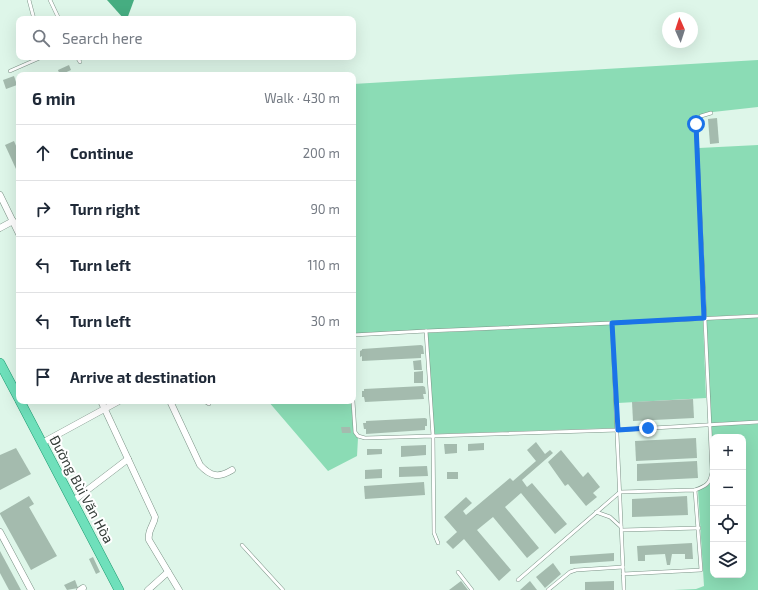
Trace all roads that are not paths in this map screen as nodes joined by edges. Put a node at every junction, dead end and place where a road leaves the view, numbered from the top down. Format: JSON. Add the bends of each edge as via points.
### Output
{"nodes":[{"id":1,"x":29,"y":0,"type":"edge"},
{"id":2,"x":50,"y":0,"type":"edge"},
{"id":3,"x":33,"y":16,"type":"edge"},
{"id":4,"x":58,"y":16,"type":"edge"},
{"id":5,"x":35,"y":60,"type":"edge"},
{"id":6,"x":10,"y":71,"type":"dead end"},
{"id":7,"x":711,"y":113,"type":"dead end"},
{"id":8,"x":0,"y":195,"type":"edge"},
{"id":9,"x":13,"y":221,"type":"junction"},
{"id":10,"x":0,"y":228,"type":"edge"},
{"id":11,"x":16,"y":228,"type":"edge"},
{"id":12,"x":758,"y":316,"type":"edge"},
{"id":13,"x":704,"y":318,"type":"junction"},
{"id":14,"x":612,"y":323,"type":"junction"},
{"id":15,"x":426,"y":331,"type":"junction"},
{"id":16,"x":356,"y":335,"type":"edge"},
{"id":17,"x":0,"y":363,"type":"edge"},
{"id":18,"x":16,"y":394,"type":"edge"},
{"id":19,"x":21,"y":404,"type":"edge"},
{"id":20,"x":102,"y":404,"type":"edge"},
{"id":21,"x":114,"y":404,"type":"edge"},
{"id":22,"x":171,"y":404,"type":"edge"},
{"id":23,"x":352,"y":404,"type":"edge"},
{"id":24,"x":105,"y":409,"type":"junction"},
{"id":25,"x":758,"y":422,"type":"edge"},
{"id":26,"x":709,"y":425,"type":"junction"},
{"id":27,"x":618,"y":430,"type":"junction"},
{"id":28,"x":433,"y":436,"type":"junction"},
{"id":29,"x":42,"y":443,"type":"junction"},
{"id":30,"x":128,"y":459,"type":"junction"},
{"id":31,"x":232,"y":470,"type":"dead end"},
{"id":32,"x":695,"y":490,"type":"junction"},
{"id":33,"x":620,"y":492,"type":"junction"},
{"id":34,"x":73,"y":501,"type":"junction"},
{"id":35,"x":596,"y":512,"type":"junction"},
{"id":36,"x":699,"y":528,"type":"junction"},
{"id":37,"x":622,"y":529,"type":"junction"},
{"id":38,"x":0,"y":532,"type":"edge"},
{"id":39,"x":438,"y":543,"type":"dead end"},
{"id":40,"x":242,"y":545,"type":"dead end"},
{"id":41,"x":623,"y":567,"type":"junction"},
{"id":42,"x":168,"y":572,"type":"junction"},
{"id":43,"x":458,"y":572,"type":"dead end"},
{"id":44,"x":623,"y":574,"type":"junction"},
{"id":45,"x":518,"y":580,"type":"dead end"},
{"id":46,"x":117,"y":589,"type":"edge"},
{"id":47,"x":31,"y":590,"type":"edge"},
{"id":48,"x":148,"y":590,"type":"edge"},
{"id":49,"x":179,"y":590,"type":"edge"},
{"id":50,"x":283,"y":590,"type":"edge"},
{"id":51,"x":472,"y":590,"type":"edge"},
{"id":52,"x":548,"y":590,"type":"edge"},
{"id":53,"x":624,"y":590,"type":"edge"}],
"edges":[{"from":1,"to":3,"type":"lane"},
{"from":2,"to":4,"type":"lane"},
{"from":5,"to":6,"type":"lane"},
{"from":7,"to":13,"type":"lane","via":[[701,116],[696,124]]},
{"from":8,"to":9,"type":"street"},
{"from":9,"to":10,"type":"street"},
{"from":9,"to":11,"type":"street"},
{"from":12,"to":13,"type":"lane"},
{"from":13,"to":14,"type":"lane"},
{"from":13,"to":26,"type":"lane"},
{"from":14,"to":15,"type":"lane"},
{"from":14,"to":27,"type":"lane"},
{"from":15,"to":16,"type":"lane"},
{"from":15,"to":28,"type":"lane"},
{"from":17,"to":18,"type":"main road","name":"Đường Bùi Văn Hòa"},
{"from":19,"to":29,"type":"main road","name":"Đường Bùi Văn Hòa"},
{"from":20,"to":24,"type":"street"},
{"from":21,"to":24,"type":"street"},
{"from":22,"to":31,"type":"street","via":[[200,465],[206,472],[212,476],[222,476]]},
{"from":23,"to":28,"type":"lane","via":[[355,432],[358,436]]},
{"from":24,"to":29,"type":"street"},
{"from":24,"to":30,"type":"street"},
{"from":25,"to":26,"type":"lane"},
{"from":26,"to":27,"type":"lane"},
{"from":26,"to":32,"type":"lane","via":[[711,479],[706,487]]},
{"from":27,"to":28,"type":"lane"},
{"from":27,"to":33,"type":"lane"},
{"from":28,"to":39,"type":"lane","via":[[434,533]]},
{"from":29,"to":34,"type":"main road","name":"Đường Bùi Văn Hòa"},
{"from":30,"to":34,"type":"street"},
{"from":30,"to":42,"type":"street","via":[[155,517],[154,524],[149,530],[149,540]]},
{"from":32,"to":33,"type":"lane"},
{"from":32,"to":36,"type":"lane"},
{"from":33,"to":35,"type":"lane"},
{"from":33,"to":37,"type":"lane"},
{"from":34,"to":46,"type":"main road","name":"Đường Bùi Văn Hòa"},
{"from":35,"to":37,"type":"lane","via":[[610,517]]},
{"from":35,"to":45,"type":"lane"},
{"from":36,"to":37,"type":"lane"},
{"from":36,"to":44,"type":"lane","via":[[700,570]]},
{"from":37,"to":41,"type":"lane"},
{"from":38,"to":47,"type":"street"},
{"from":40,"to":50,"type":"lane"},
{"from":41,"to":44,"type":"lane"},
{"from":41,"to":52,"type":"lane","via":[[576,570]]},
{"from":42,"to":48,"type":"street"},
{"from":42,"to":49,"type":"street"},
{"from":43,"to":51,"type":"lane"},
{"from":44,"to":53,"type":"lane"}]}
